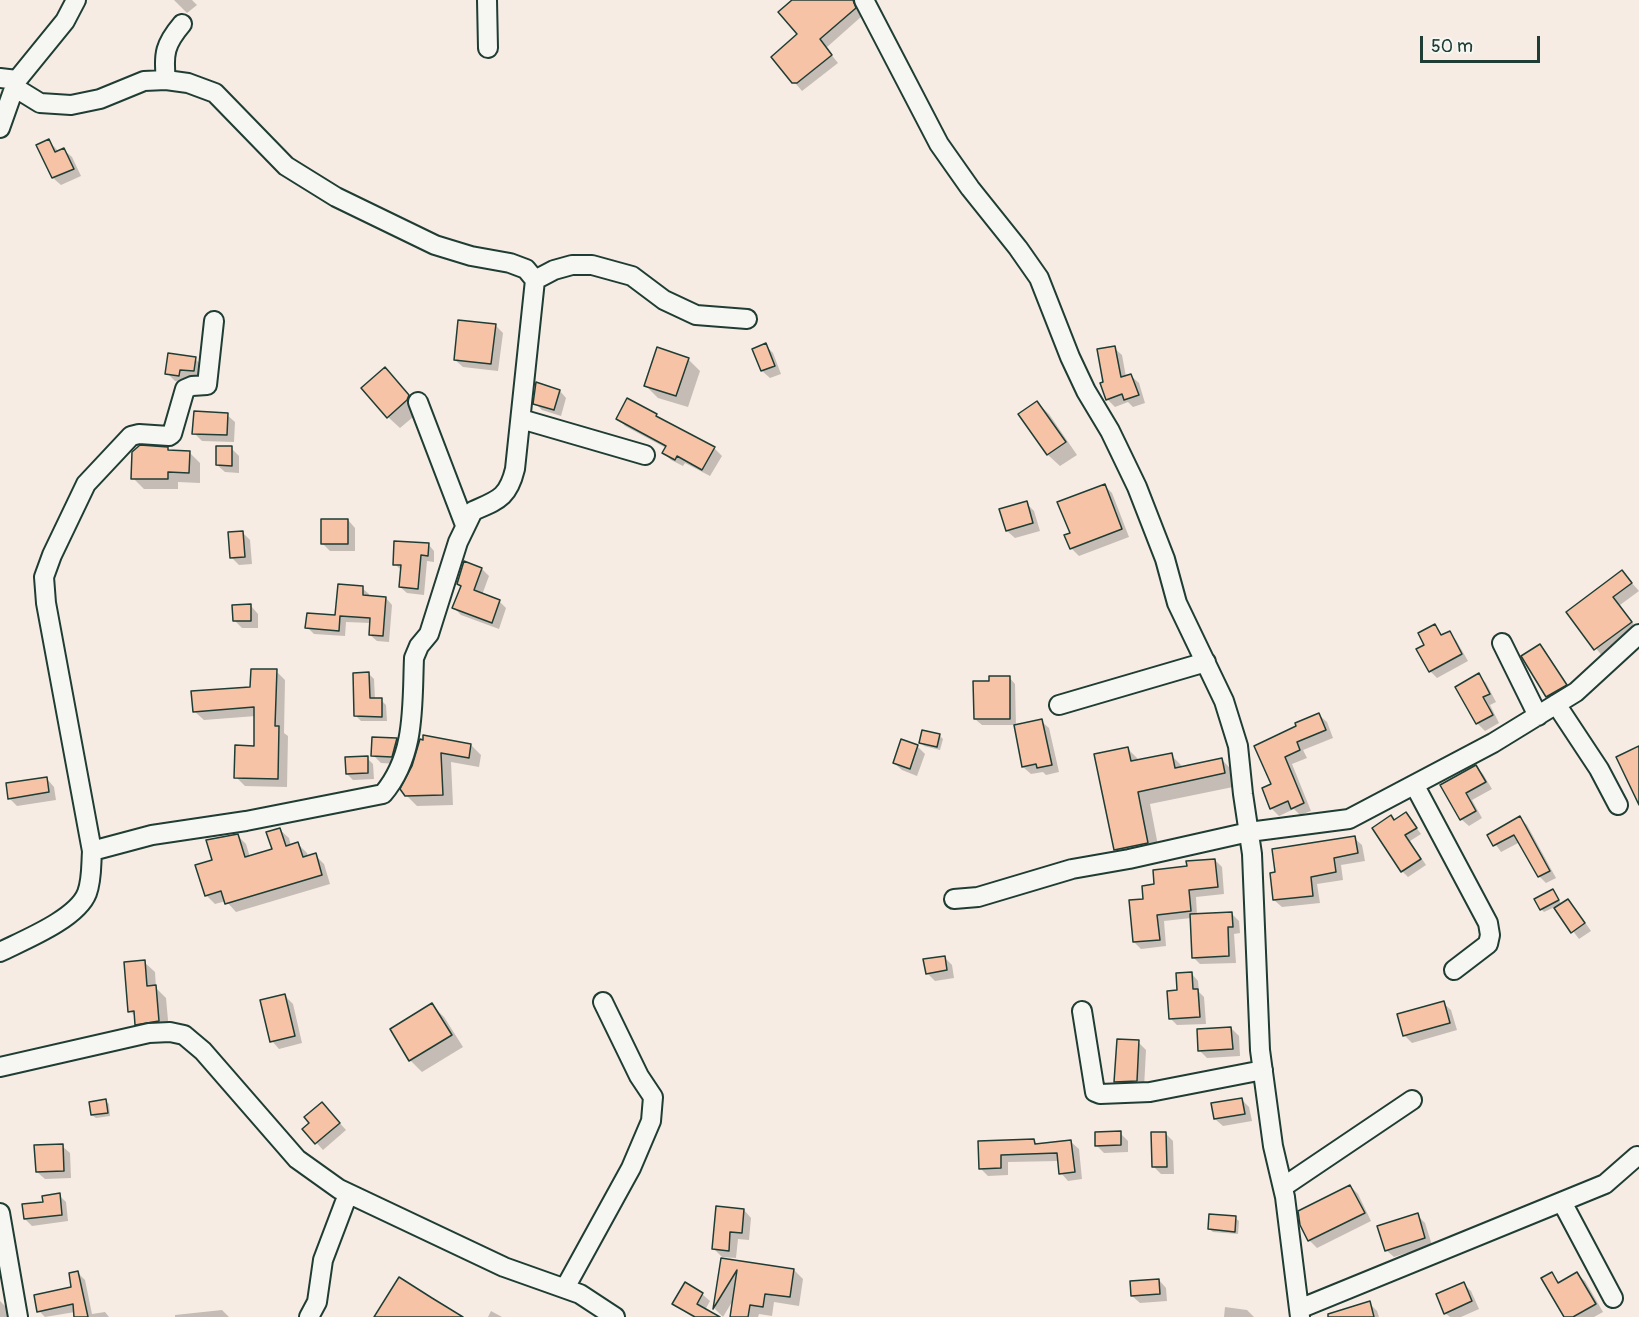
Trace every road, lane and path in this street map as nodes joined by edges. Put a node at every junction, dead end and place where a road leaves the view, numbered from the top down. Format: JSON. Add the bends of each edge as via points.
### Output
{"nodes":[{"id":1,"x":76,"y":0,"type":"edge"},
{"id":2,"x":487,"y":0,"type":"edge"},
{"id":3,"x":864,"y":0,"type":"edge"},
{"id":4,"x":182,"y":24,"type":"dead end"},
{"id":5,"x":488,"y":48,"type":"dead end"},
{"id":6,"x":166,"y":80,"type":"junction"},
{"id":7,"x":10,"y":82,"type":"edge"},
{"id":8,"x":0,"y":128,"type":"edge"},
{"id":9,"x":535,"y":280,"type":"junction"},
{"id":10,"x":747,"y":319,"type":"dead end"},
{"id":11,"x":214,"y":321,"type":"dead end"},
{"id":12,"x":418,"y":402,"type":"dead end"},
{"id":13,"x":521,"y":419,"type":"junction"},
{"id":14,"x":645,"y":456,"type":"dead end"},
{"id":15,"x":465,"y":525,"type":"junction"},
{"id":16,"x":1639,"y":634,"type":"edge"},
{"id":17,"x":1502,"y":643,"type":"dead end"},
{"id":18,"x":1206,"y":662,"type":"junction"},
{"id":19,"x":1556,"y":704,"type":"junction"},
{"id":20,"x":1059,"y":705,"type":"dead end"},
{"id":21,"x":1538,"y":716,"type":"junction"},
{"id":22,"x":1415,"y":786,"type":"junction"},
{"id":23,"x":1618,"y":805,"type":"dead end"},
{"id":24,"x":1249,"y":832,"type":"junction"},
{"id":25,"x":92,"y":851,"type":"junction"},
{"id":26,"x":954,"y":899,"type":"dead end"},
{"id":27,"x":0,"y":952,"type":"edge"},
{"id":28,"x":1454,"y":970,"type":"dead end"},
{"id":29,"x":603,"y":1002,"type":"dead end"},
{"id":30,"x":1082,"y":1011,"type":"dead end"},
{"id":31,"x":0,"y":1067,"type":"edge"},
{"id":32,"x":1263,"y":1070,"type":"junction"},
{"id":33,"x":1412,"y":1100,"type":"dead end"},
{"id":34,"x":1637,"y":1156,"type":"dead end"},
{"id":35,"x":1283,"y":1187,"type":"junction"},
{"id":36,"x":348,"y":1194,"type":"junction"},
{"id":37,"x":1562,"y":1202,"type":"junction"},
{"id":38,"x":0,"y":1213,"type":"edge"},
{"id":39,"x":565,"y":1288,"type":"junction"},
{"id":40,"x":1613,"y":1298,"type":"dead end"},
{"id":41,"x":1299,"y":1313,"type":"edge"},
{"id":42,"x":18,"y":1317,"type":"edge"},
{"id":43,"x":309,"y":1317,"type":"edge"},
{"id":44,"x":615,"y":1317,"type":"edge"}],
"edges":[{"from":1,"to":7,"type":"street","via":[[65,21]]},
{"from":2,"to":5,"type":"street"},
{"from":3,"to":18,"type":"street","via":[[939,144],[1039,278],[1070,357],[1137,487],[1185,624]]},
{"from":4,"to":6,"type":"street","via":[[170,39],[164,60]]},
{"from":6,"to":7,"type":"street","via":[[144,81],[100,99],[71,105],[40,103]]},
{"from":6,"to":9,"type":"street","via":[[215,93],[286,166],[336,196],[435,245],[510,263],[526,269]]},
{"from":7,"to":8,"type":"street"},
{"from":9,"to":10,"type":"street","via":[[572,265],[592,265],[632,276],[663,300],[696,315]]},
{"from":9,"to":13,"type":"street"},
{"from":11,"to":25,"type":"street","via":[[207,385],[185,389],[172,434],[131,436],[86,484],[44,578]]},
{"from":12,"to":15,"type":"street"},
{"from":13,"to":14,"type":"street"},
{"from":13,"to":15,"type":"street","via":[[511,486],[502,498],[473,511]]},
{"from":15,"to":25,"type":"street","via":[[429,634],[414,658],[409,742],[404,761],[383,794],[152,835]]},
{"from":16,"to":19,"type":"street","via":[[1576,692]]},
{"from":17,"to":21,"type":"street"},
{"from":18,"to":20,"type":"street"},
{"from":18,"to":24,"type":"street","via":[[1238,746]]},
{"from":19,"to":21,"type":"street"},
{"from":19,"to":23,"type":"street"},
{"from":21,"to":22,"type":"street"},
{"from":22,"to":24,"type":"street","via":[[1349,819]]},
{"from":22,"to":28,"type":"street","via":[[1488,924],[1488,944]]},
{"from":24,"to":26,"type":"street","via":[[1072,869],[978,897]]},
{"from":24,"to":32,"type":"street"},
{"from":25,"to":27,"type":"street","via":[[86,894],[78,907]]},
{"from":29,"to":39,"type":"street","via":[[653,1097],[651,1121],[632,1168]]},
{"from":30,"to":32,"type":"street","via":[[1094,1090],[1100,1094],[1150,1092]]},
{"from":31,"to":36,"type":"street","via":[[149,1033],[184,1035],[297,1160]]},
{"from":32,"to":35,"type":"street"},
{"from":33,"to":35,"type":"street"},
{"from":34,"to":37,"type":"street","via":[[1605,1184]]},
{"from":35,"to":41,"type":"street"},
{"from":36,"to":39,"type":"street","via":[[504,1267]]},
{"from":36,"to":43,"type":"street","via":[[323,1260],[317,1302]]},
{"from":37,"to":40,"type":"street"},
{"from":37,"to":41,"type":"street"},
{"from":38,"to":42,"type":"street"},
{"from":39,"to":44,"type":"street"}]}
